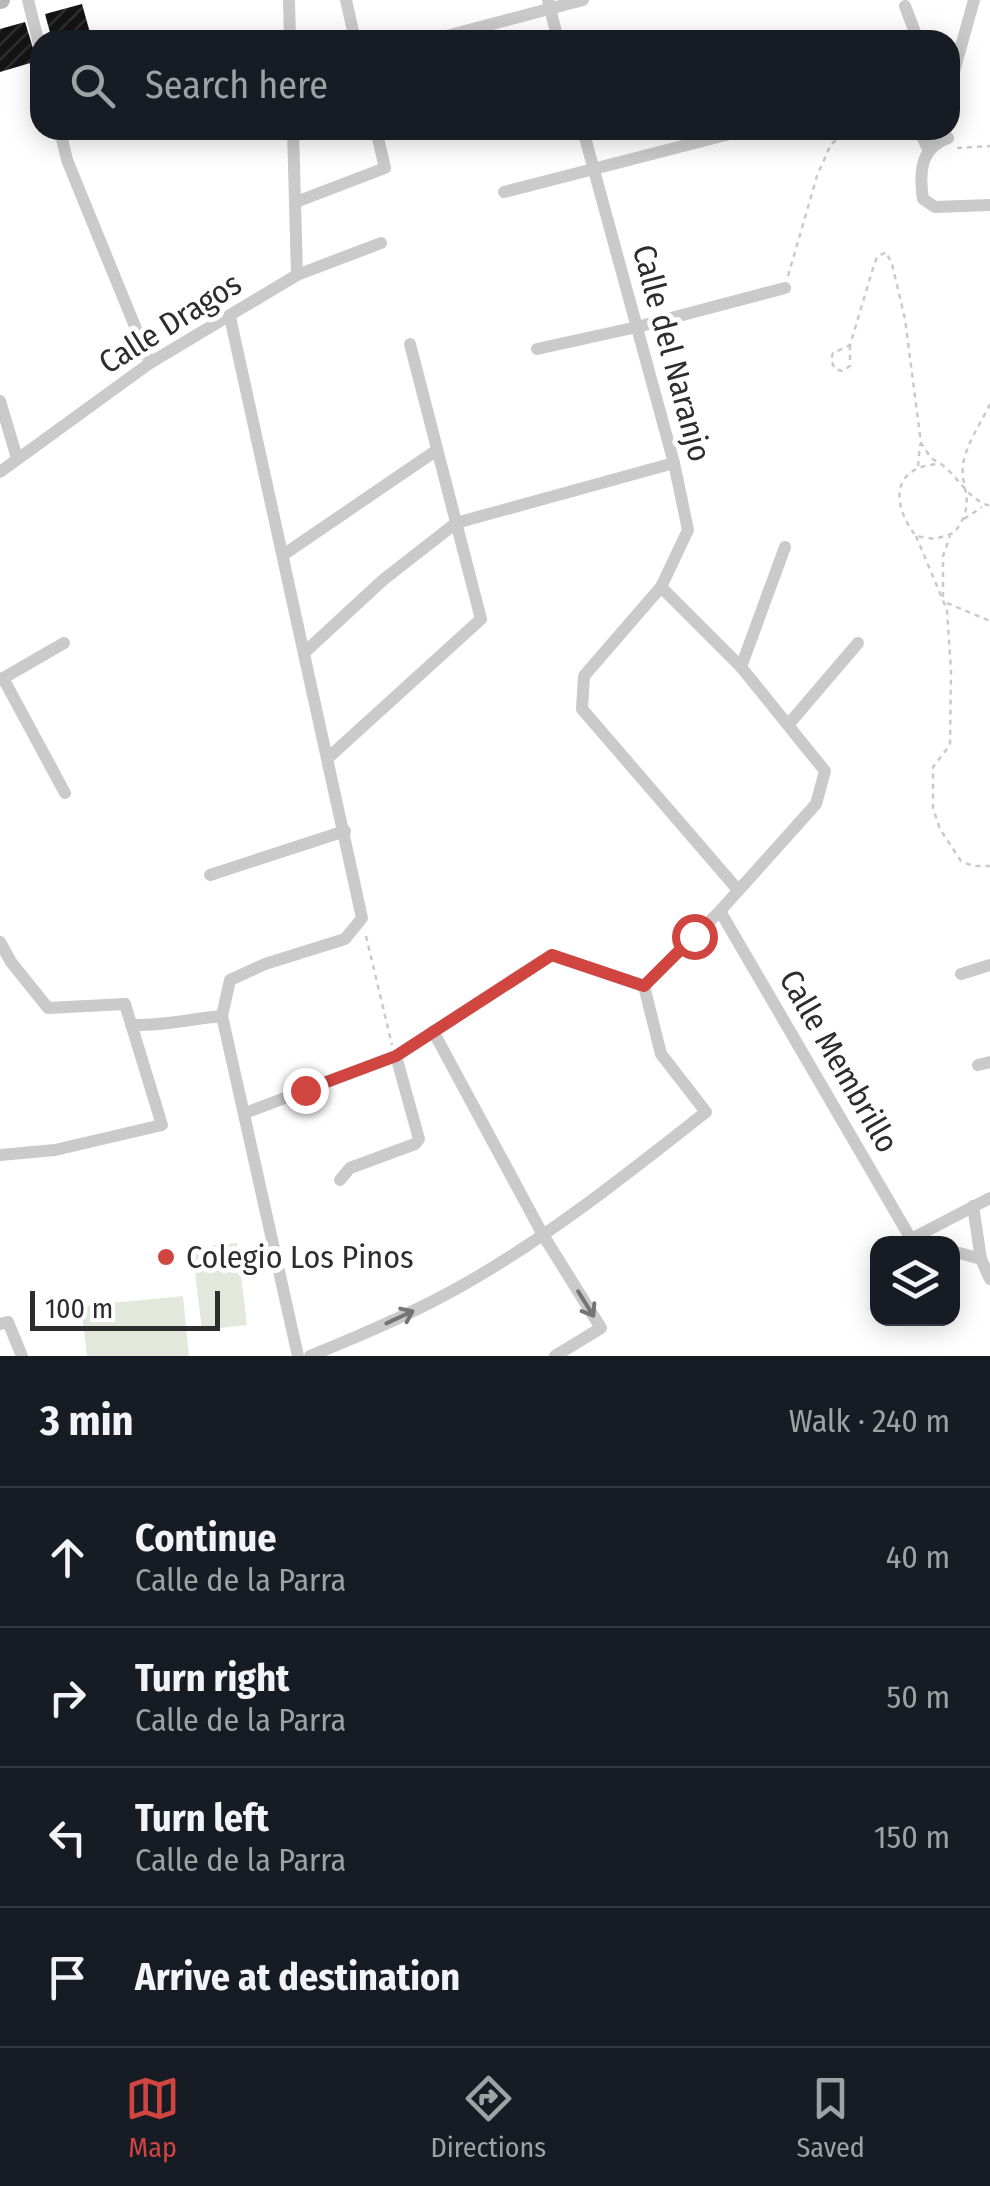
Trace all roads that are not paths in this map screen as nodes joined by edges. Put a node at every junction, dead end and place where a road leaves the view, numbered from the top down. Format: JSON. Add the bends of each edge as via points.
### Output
{"nodes":[{"id":1,"x":28,"y":0,"type":"edge"},
{"id":2,"x":289,"y":0,"type":"edge"},
{"id":3,"x":346,"y":0,"type":"edge"},
{"id":4,"x":582,"y":0,"type":"edge"},
{"id":5,"x":974,"y":0,"type":"edge"},
{"id":6,"x":549,"y":4,"type":"edge"},
{"id":7,"x":905,"y":6,"type":"dead end"},
{"id":8,"x":36,"y":30,"type":"edge"},
{"id":9,"x":290,"y":30,"type":"edge"},
{"id":10,"x":353,"y":30,"type":"edge"},
{"id":11,"x":464,"y":30,"type":"edge"},
{"id":12,"x":556,"y":30,"type":"edge"},
{"id":13,"x":914,"y":30,"type":"edge"},
{"id":14,"x":960,"y":51,"type":"edge"},
{"id":15,"x":62,"y":140,"type":"edge"},
{"id":16,"x":293,"y":140,"type":"edge"},
{"id":17,"x":379,"y":140,"type":"edge"},
{"id":18,"x":586,"y":140,"type":"edge"},
{"id":19,"x":705,"y":140,"type":"edge"},
{"id":20,"x":924,"y":140,"type":"edge"},
{"id":21,"x":944,"y":140,"type":"edge"},
{"id":22,"x":928,"y":149,"type":"junction"},
{"id":23,"x":594,"y":168,"type":"junction"},
{"id":24,"x":504,"y":192,"type":"dead end"},
{"id":25,"x":296,"y":202,"type":"junction"},
{"id":26,"x":990,"y":205,"type":"edge"},
{"id":27,"x":381,"y":244,"type":"dead end"},
{"id":28,"x":297,"y":275,"type":"junction"},
{"id":29,"x":785,"y":288,"type":"road end"},
{"id":30,"x":230,"y":317,"type":"junction"},
{"id":31,"x":637,"y":327,"type":"junction"},
{"id":32,"x":410,"y":344,"type":"dead end"},
{"id":33,"x":537,"y":349,"type":"dead end"},
{"id":34,"x":150,"y":364,"type":"junction"},
{"id":35,"x":0,"y":401,"type":"edge"},
{"id":36,"x":437,"y":450,"type":"junction"},
{"id":37,"x":18,"y":458,"type":"junction"},
{"id":38,"x":674,"y":463,"type":"junction"},
{"id":39,"x":0,"y":472,"type":"edge"},
{"id":40,"x":456,"y":523,"type":"junction"},
{"id":41,"x":785,"y":547,"type":"dead end"},
{"id":42,"x":283,"y":555,"type":"junction"},
{"id":43,"x":661,"y":586,"type":"junction"},
{"id":44,"x":64,"y":643,"type":"dead end"},
{"id":45,"x":858,"y":644,"type":"dead end"},
{"id":46,"x":305,"y":652,"type":"junction"},
{"id":47,"x":742,"y":666,"type":"junction"},
{"id":48,"x":2,"y":679,"type":"edge"},
{"id":49,"x":788,"y":725,"type":"junction"},
{"id":50,"x":328,"y":758,"type":"junction"},
{"id":51,"x":65,"y":792,"type":"dead end"},
{"id":52,"x":344,"y":831,"type":"junction"},
{"id":53,"x":210,"y":874,"type":"dead end"},
{"id":54,"x":738,"y":890,"type":"junction"},
{"id":55,"x":720,"y":911,"type":"junction"},
{"id":56,"x":0,"y":942,"type":"edge"},
{"id":57,"x":4,"y":958,"type":"edge"},
{"id":58,"x":990,"y":965,"type":"edge"},
{"id":59,"x":961,"y":974,"type":"dead end"},
{"id":60,"x":644,"y":986,"type":"junction"},
{"id":61,"x":222,"y":1016,"type":"junction"},
{"id":62,"x":131,"y":1025,"type":"junction"},
{"id":63,"x":433,"y":1031,"type":"junction"},
{"id":64,"x":396,"y":1056,"type":"junction"},
{"id":65,"x":245,"y":1112,"type":"junction"},
{"id":66,"x":0,"y":1154,"type":"edge"},
{"id":67,"x":340,"y":1180,"type":"dead end"},
{"id":68,"x":990,"y":1198,"type":"edge"},
{"id":69,"x":974,"y":1206,"type":"junction"},
{"id":70,"x":543,"y":1235,"type":"junction"},
{"id":71,"x":909,"y":1236,"type":"edge"},
{"id":72,"x":917,"y":1236,"type":"edge"},
{"id":73,"x":960,"y":1253,"type":"edge"},
{"id":74,"x":980,"y":1259,"type":"junction"},
{"id":75,"x":990,"y":1279,"type":"edge"},
{"id":76,"x":0,"y":1324,"type":"edge"},
{"id":77,"x":22,"y":1356,"type":"edge"},
{"id":78,"x":298,"y":1356,"type":"edge"},
{"id":79,"x":310,"y":1356,"type":"edge"},
{"id":80,"x":555,"y":1356,"type":"edge"}],
"edges":[{"from":1,"to":8,"type":"street"},
{"from":2,"to":9,"type":"street"},
{"from":3,"to":10,"type":"street"},
{"from":4,"to":6,"type":"street"},
{"from":5,"to":14,"type":"street"},
{"from":6,"to":11,"type":"street"},
{"from":6,"to":12,"type":"street"},
{"from":7,"to":13,"type":"street"},
{"from":15,"to":34,"type":"street"},
{"from":16,"to":25,"type":"street"},
{"from":17,"to":25,"type":"street","via":[[386,168]]},
{"from":18,"to":23,"type":"street","name":"Calle del Naranjo"},
{"from":19,"to":23,"type":"street"},
{"from":20,"to":22,"type":"street"},
{"from":21,"to":22,"type":"street"},
{"from":22,"to":26,"type":"street","via":[[926,203]]},
{"from":23,"to":24,"type":"street"},
{"from":23,"to":31,"type":"street","name":"Calle del Naranjo"},
{"from":25,"to":28,"type":"street"},
{"from":27,"to":28,"type":"street","name":"Calle Dragos"},
{"from":28,"to":30,"type":"street","name":"Calle Dragos"},
{"from":29,"to":31,"type":"street"},
{"from":30,"to":34,"type":"street","name":"Calle Dragos"},
{"from":30,"to":42,"type":"street"},
{"from":31,"to":33,"type":"street"},
{"from":31,"to":38,"type":"street","name":"Calle del Naranjo"},
{"from":32,"to":36,"type":"street"},
{"from":34,"to":37,"type":"street","name":"Calle Dragos"},
{"from":35,"to":37,"type":"street"},
{"from":36,"to":40,"type":"street"},
{"from":36,"to":42,"type":"street"},
{"from":37,"to":39,"type":"street","name":"Calle Dragos"},
{"from":38,"to":40,"type":"street"},
{"from":38,"to":43,"type":"street","name":"Calle del Naranjo","via":[[688,530]]},
{"from":40,"to":46,"type":"street"},
{"from":40,"to":50,"type":"street","via":[[481,619]]},
{"from":41,"to":47,"type":"street"},
{"from":42,"to":46,"type":"street"},
{"from":43,"to":47,"type":"street"},
{"from":43,"to":54,"type":"street","name":"Calle del Naranjo","via":[[584,676],[582,709]]},
{"from":44,"to":48,"type":"street"},
{"from":45,"to":49,"type":"street"},
{"from":46,"to":50,"type":"street"},
{"from":47,"to":49,"type":"street"},
{"from":48,"to":51,"type":"street"},
{"from":49,"to":54,"type":"street","via":[[824,771],[816,804]]},
{"from":50,"to":52,"type":"street"},
{"from":52,"to":53,"type":"street"},
{"from":52,"to":61,"type":"street","via":[[362,918],[345,938],[230,980]]},
{"from":54,"to":55,"type":"street"},
{"from":55,"to":60,"type":"street"},
{"from":55,"to":71,"type":"street","name":"Calle Membrillo"},
{"from":56,"to":57,"type":"street"},
{"from":57,"to":62,"type":"street","via":[[48,1008],[125,1004]]},
{"from":58,"to":59,"type":"street"},
{"from":60,"to":63,"type":"street","via":[[552,955]]},
{"from":60,"to":70,"type":"street","via":[[661,1054],[706,1112]]},
{"from":61,"to":62,"type":"street"},
{"from":61,"to":65,"type":"street"},
{"from":62,"to":66,"type":"street","via":[[162,1126],[55,1150]]},
{"from":63,"to":64,"type":"street"},
{"from":63,"to":70,"type":"street"},
{"from":64,"to":65,"type":"street"},
{"from":64,"to":67,"type":"street","via":[[419,1139],[350,1168]]},
{"from":65,"to":78,"type":"street"},
{"from":68,"to":69,"type":"street"},
{"from":69,"to":72,"type":"street"},
{"from":69,"to":74,"type":"street"},
{"from":79,"to":70,"type":"street","one_way":true,"via":[[461,1286]]},
{"from":70,"to":80,"type":"street","one_way":true,"via":[[601,1328]]},
{"from":73,"to":74,"type":"street"},
{"from":74,"to":75,"type":"street"},
{"from":76,"to":77,"type":"street","via":[[8,1322]]}]}
